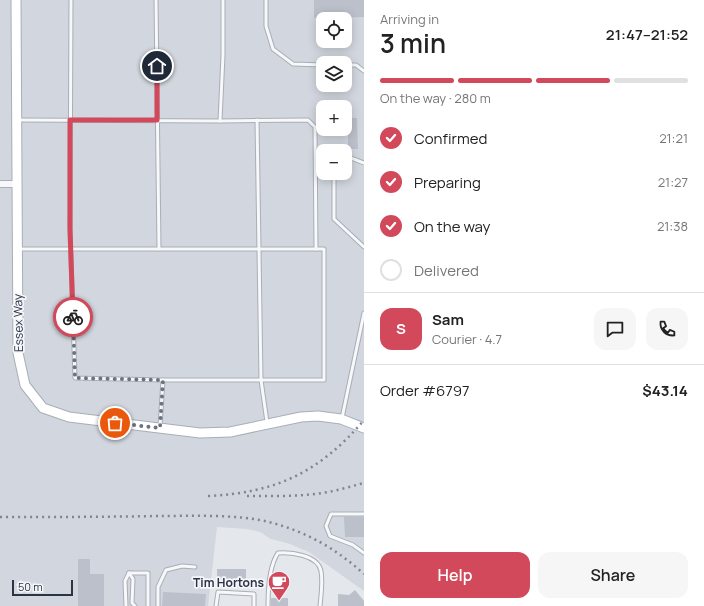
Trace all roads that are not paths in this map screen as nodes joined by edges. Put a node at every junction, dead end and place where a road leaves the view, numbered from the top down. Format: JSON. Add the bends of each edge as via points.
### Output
{"nodes":[{"id":1,"x":16,"y":0,"type":"edge"},
{"id":2,"x":71,"y":0,"type":"edge"},
{"id":3,"x":156,"y":0,"type":"edge"},
{"id":4,"x":223,"y":0,"type":"edge"},
{"id":5,"x":266,"y":0,"type":"edge"},
{"id":6,"x":316,"y":65,"type":"edge"},
{"id":7,"x":352,"y":65,"type":"edge"},
{"id":8,"x":364,"y":71,"type":"edge"},
{"id":9,"x":17,"y":120,"type":"junction"},
{"id":10,"x":70,"y":120,"type":"junction"},
{"id":11,"x":157,"y":120,"type":"junction"},
{"id":12,"x":257,"y":120,"type":"junction"},
{"id":13,"x":220,"y":121,"type":"junction"},
{"id":14,"x":352,"y":159,"type":"edge"},
{"id":15,"x":364,"y":163,"type":"edge"},
{"id":16,"x":334,"y":180,"type":"edge"},
{"id":17,"x":0,"y":184,"type":"edge"},
{"id":18,"x":17,"y":184,"type":"junction"},
{"id":19,"x":364,"y":247,"type":"edge"},
{"id":20,"x":18,"y":249,"type":"junction"},
{"id":21,"x":71,"y":249,"type":"junction"},
{"id":22,"x":159,"y":249,"type":"junction"},
{"id":23,"x":259,"y":249,"type":"junction"},
{"id":24,"x":316,"y":249,"type":"junction"},
{"id":25,"x":364,"y":313,"type":"edge"},
{"id":26,"x":163,"y":380,"type":"junction"},
{"id":27,"x":262,"y":380,"type":"junction"},
{"id":28,"x":342,"y":419,"type":"junction"},
{"id":29,"x":267,"y":424,"type":"junction"},
{"id":30,"x":160,"y":428,"type":"junction"},
{"id":31,"x":364,"y":428,"type":"edge"},
{"id":32,"x":364,"y":514,"type":"edge"},
{"id":33,"x":364,"y":553,"type":"edge"},
{"id":34,"x":195,"y":567,"type":"dead end"},
{"id":35,"x":129,"y":573,"type":"junction"},
{"id":36,"x":126,"y":606,"type":"edge"},
{"id":37,"x":135,"y":606,"type":"edge"},
{"id":38,"x":148,"y":606,"type":"edge"},
{"id":39,"x":158,"y":606,"type":"edge"},
{"id":40,"x":216,"y":606,"type":"edge"},
{"id":41,"x":254,"y":606,"type":"edge"},
{"id":42,"x":268,"y":606,"type":"edge"},
{"id":43,"x":320,"y":606,"type":"edge"}],
"edges":[{"from":1,"to":9,"type":"street","name":"Essex Way"},
{"from":2,"to":10,"type":"lane"},
{"from":3,"to":11,"type":"lane"},
{"from":4,"to":13,"type":"lane"},
{"from":5,"to":6,"type":"lane","via":[[266,26],[274,50],[293,64]]},
{"from":7,"to":8,"type":"lane"},
{"from":9,"to":10,"type":"lane"},
{"from":9,"to":18,"type":"street","name":"Essex Way"},
{"from":10,"to":11,"type":"lane"},
{"from":10,"to":21,"type":"lane"},
{"from":11,"to":13,"type":"lane"},
{"from":11,"to":22,"type":"lane"},
{"from":12,"to":13,"type":"lane"},
{"from":12,"to":23,"type":"lane"},
{"from":12,"to":24,"type":"lane","via":[[308,120],[315,126]]},
{"from":14,"to":15,"type":"lane"},
{"from":16,"to":19,"type":"lane","via":[[334,219]]},
{"from":17,"to":18,"type":"street"},
{"from":18,"to":20,"type":"street","name":"Essex Way"},
{"from":20,"to":21,"type":"lane"},
{"from":20,"to":30,"type":"street","name":"Essex Way","via":[[18,353],[25,385],[43,408],[69,417]]},
{"from":21,"to":22,"type":"lane"},
{"from":21,"to":26,"type":"lane","via":[[75,378]]},
{"from":22,"to":23,"type":"lane"},
{"from":23,"to":24,"type":"lane"},
{"from":23,"to":27,"type":"lane"},
{"from":24,"to":27,"type":"lane","via":[[324,249],[324,380]]},
{"from":25,"to":28,"type":"lane"},
{"from":26,"to":27,"type":"lane"},
{"from":26,"to":30,"type":"lane"},
{"from":27,"to":29,"type":"lane"},
{"from":28,"to":29,"type":"street","name":"Essex Way","via":[[301,417]]},
{"from":28,"to":31,"type":"street","name":"Essex Way"},
{"from":29,"to":30,"type":"street","name":"Essex Way","via":[[230,432],[207,433]]},
{"from":32,"to":33,"type":"lane","via":[[331,514],[326,526],[330,536],[353,545]]},
{"from":34,"to":39,"type":"lane","via":[[182,566],[166,570],[158,588]]},
{"from":35,"to":36,"type":"lane","via":[[125,581]]},
{"from":35,"to":37,"type":"lane","via":[[133,578],[132,603]]},
{"from":35,"to":38,"type":"lane","via":[[148,573]]},
{"from":40,"to":41,"type":"lane","via":[[218,592],[254,594]]},
{"from":42,"to":43,"type":"lane","via":[[273,560],[278,553],[290,552],[303,555],[317,563],[321,571]]}]}
